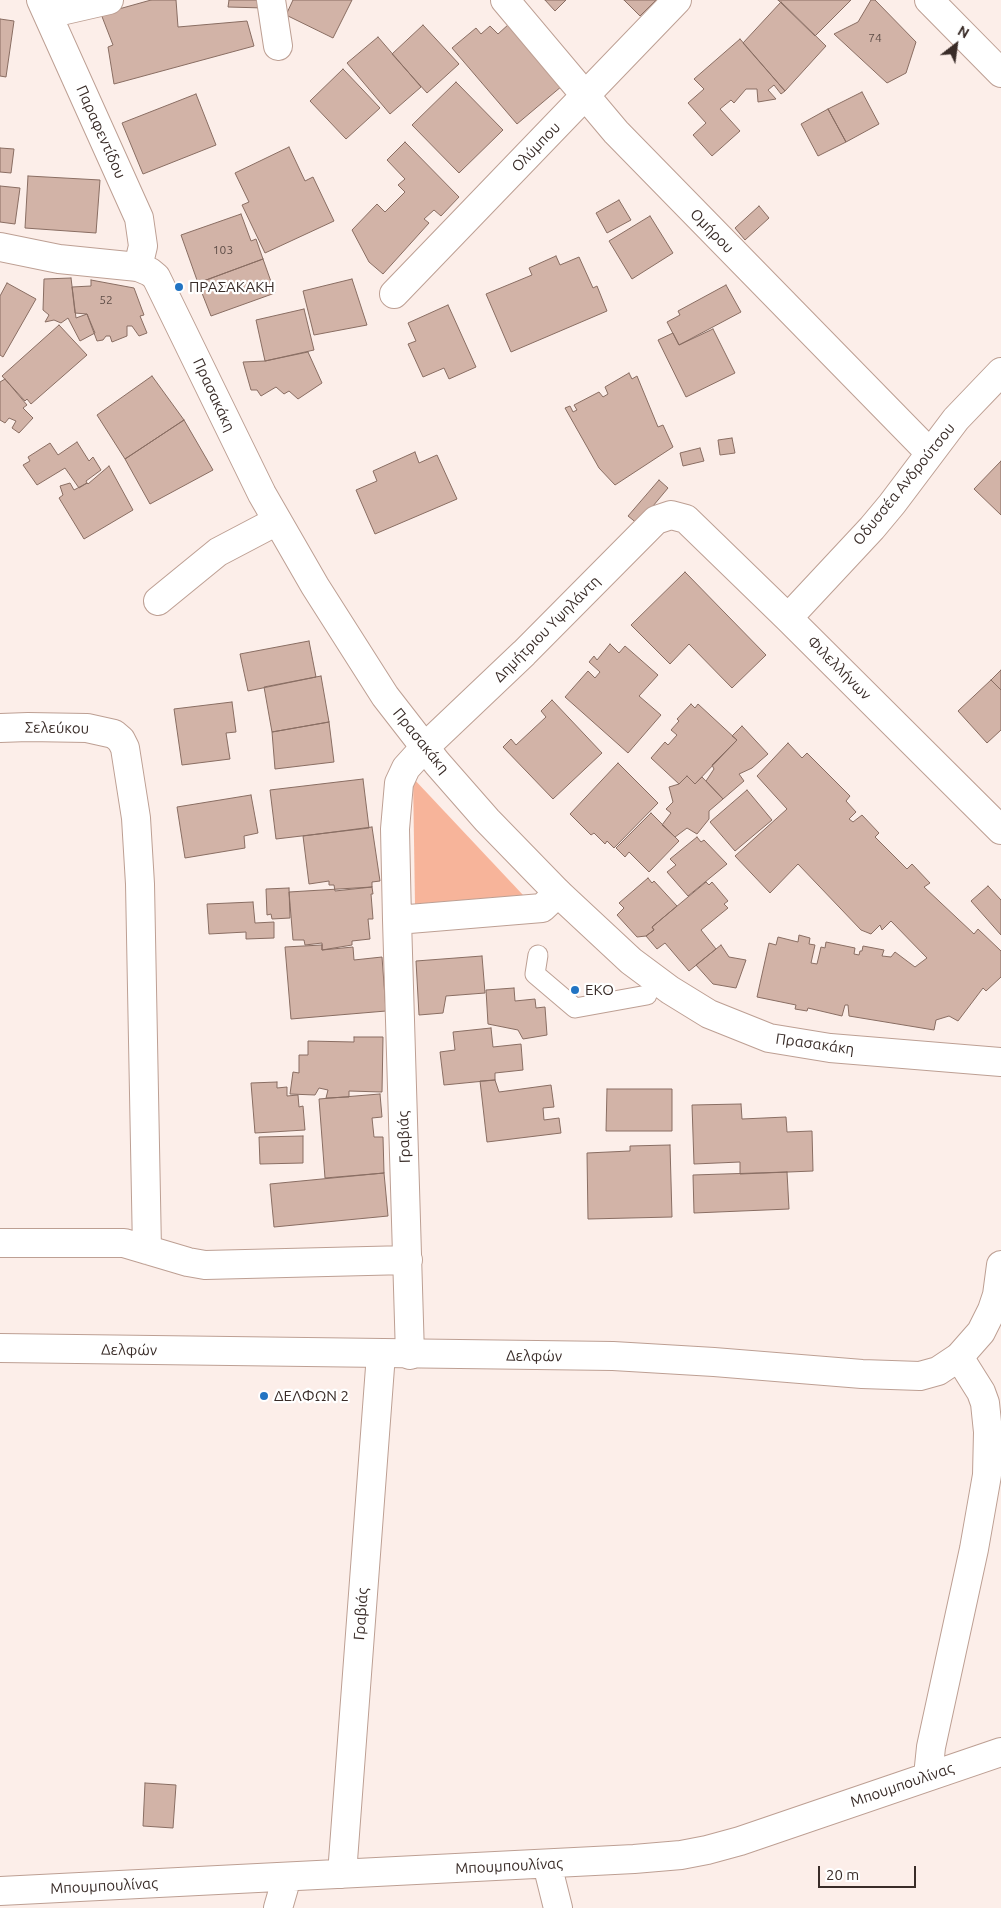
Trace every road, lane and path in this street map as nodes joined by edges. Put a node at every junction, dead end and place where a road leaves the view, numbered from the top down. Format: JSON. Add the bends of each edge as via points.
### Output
{"nodes":[{"id":1,"x":109,"y":0,"type":"edge"},
{"id":2,"x":271,"y":0,"type":"edge"},
{"id":3,"x":505,"y":0,"type":"edge"},
{"id":4,"x":677,"y":0,"type":"edge"},
{"id":5,"x":929,"y":0,"type":"edge"},
{"id":6,"x":44,"y":7,"type":"edge"},
{"id":7,"x":278,"y":46,"type":"dead end"},
{"id":8,"x":1001,"y":73,"type":"edge"},
{"id":9,"x":586,"y":95,"type":"junction"},
{"id":10,"x":0,"y":247,"type":"edge"},
{"id":11,"x":138,"y":267,"type":"junction"},
{"id":12,"x":394,"y":294,"type":"dead end"},
{"id":13,"x":1001,"y":372,"type":"edge"},
{"id":14,"x":930,"y":453,"type":"junction"},
{"id":15,"x":671,"y":515,"type":"joint"},
{"id":16,"x":277,"y":521,"type":"junction"},
{"id":17,"x":158,"y":601,"type":"dead end"},
{"id":18,"x":788,"y":618,"type":"junction"},
{"id":19,"x":0,"y":728,"type":"edge"},
{"id":20,"x":424,"y":747,"type":"junction"},
{"id":21,"x":1001,"y":830,"type":"edge"},
{"id":22,"x":558,"y":893,"type":"junction"},
{"id":23,"x":397,"y":920,"type":"junction"},
{"id":24,"x":538,"y":955,"type":"dead end"},
{"id":25,"x":647,"y":995,"type":"dead end"},
{"id":26,"x":999,"y":1058,"type":"edge"},
{"id":27,"x":0,"y":1243,"type":"edge"},
{"id":28,"x":147,"y":1250,"type":"junction"},
{"id":29,"x":408,"y":1260,"type":"junction"},
{"id":30,"x":1001,"y":1265,"type":"edge"},
{"id":31,"x":0,"y":1348,"type":"edge"},
{"id":32,"x":381,"y":1354,"type":"junction"},
{"id":33,"x":410,"y":1355,"type":"junction"},
{"id":34,"x":959,"y":1357,"type":"junction"},
{"id":35,"x":1001,"y":1752,"type":"edge"},
{"id":36,"x":928,"y":1776,"type":"junction"},
{"id":37,"x":547,"y":1864,"type":"junction"},
{"id":38,"x":342,"y":1874,"type":"junction"},
{"id":39,"x":287,"y":1877,"type":"junction"},
{"id":40,"x":0,"y":1891,"type":"edge"},
{"id":41,"x":278,"y":1908,"type":"edge"},
{"id":42,"x":558,"y":1908,"type":"edge"}],
"edges":[{"from":1,"to":6,"type":"street"},
{"from":2,"to":7,"type":"street"},
{"from":3,"to":9,"type":"street","name":"Ομήρου"},
{"from":4,"to":9,"type":"street","name":"Ολύμπου"},
{"from":5,"to":8,"type":"street"},
{"from":6,"to":11,"type":"street","name":"Παραφεντίδου","via":[[139,218],[143,246]]},
{"from":9,"to":12,"type":"street","name":"Ολύμπου"},
{"from":9,"to":14,"type":"street","name":"Ομήρου","via":[[642,158]]},
{"from":10,"to":11,"type":"street","via":[[59,259]]},
{"from":11,"to":16,"type":"street","name":"Πρασακάκη","via":[[150,272],[162,287]]},
{"from":13,"to":14,"type":"street","name":"Οδυσσέα Ανδρούτσου","via":[[967,406]]},
{"from":14,"to":18,"type":"street","name":"Οδυσσέα Ανδρούτσου","via":[[872,528]]},
{"from":15,"to":18,"type":"street","name":"Φιλελλήνων","via":[[686,519]]},
{"from":15,"to":20,"type":"street","name":"Δημήτριου Υψηλάντη","via":[[656,520],[524,653]]},
{"from":16,"to":17,"type":"street","via":[[218,552]]},
{"from":16,"to":20,"type":"street","name":"Πρασακάκη","via":[[354,649]]},
{"from":18,"to":21,"type":"street","name":"Φιλελλήνων"},
{"from":19,"to":28,"type":"street","name":"Σελεύκου","via":[[87,728],[118,736],[125,748],[136,818],[140,884]]},
{"from":20,"to":22,"type":"street","name":"Πρασακάκη","via":[[486,820]]},
{"from":20,"to":23,"type":"street","name":"Γραβιάς","via":[[406,768],[399,783],[395,829]]},
{"from":22,"to":23,"type":"street","via":[[542,908]]},
{"from":22,"to":26,"type":"street","name":"Πρασακάκη","via":[[651,977],[709,1014],[748,1031],[802,1045]]},
{"from":23,"to":29,"type":"street","name":"Γραβιάς"},
{"from":24,"to":25,"type":"lane","via":[[535,974],[575,1008]]},
{"from":27,"to":28,"type":"street","via":[[117,1243]]},
{"from":28,"to":29,"type":"street","via":[[205,1265]]},
{"from":29,"to":33,"type":"street","name":"Γραβιάς"},
{"from":30,"to":34,"type":"street","name":"Δελφών","via":[[992,1310],[981,1332]]},
{"from":31,"to":32,"type":"street","name":"Δελφών"},
{"from":32,"to":33,"type":"street","name":"Δελφών"},
{"from":32,"to":38,"type":"street","name":"Γραβιάς"},
{"from":33,"to":34,"type":"street","name":"Δελφών","via":[[613,1356],[920,1376],[938,1371]]},
{"from":34,"to":36,"type":"street","via":[[985,1403],[987,1475],[931,1747]]},
{"from":35,"to":36,"type":"street","name":"Μπουμπουλίνας"},
{"from":36,"to":37,"type":"street","name":"Μπουμπουλίνας","via":[[707,1850],[656,1858]]},
{"from":37,"to":38,"type":"street","name":"Μπουμπουλίνας"},
{"from":37,"to":42,"type":"street"},
{"from":38,"to":39,"type":"street","name":"Μπουμπουλίνας"},
{"from":39,"to":40,"type":"street","name":"Μπουμπουλίνας"},
{"from":39,"to":41,"type":"street"}]}
